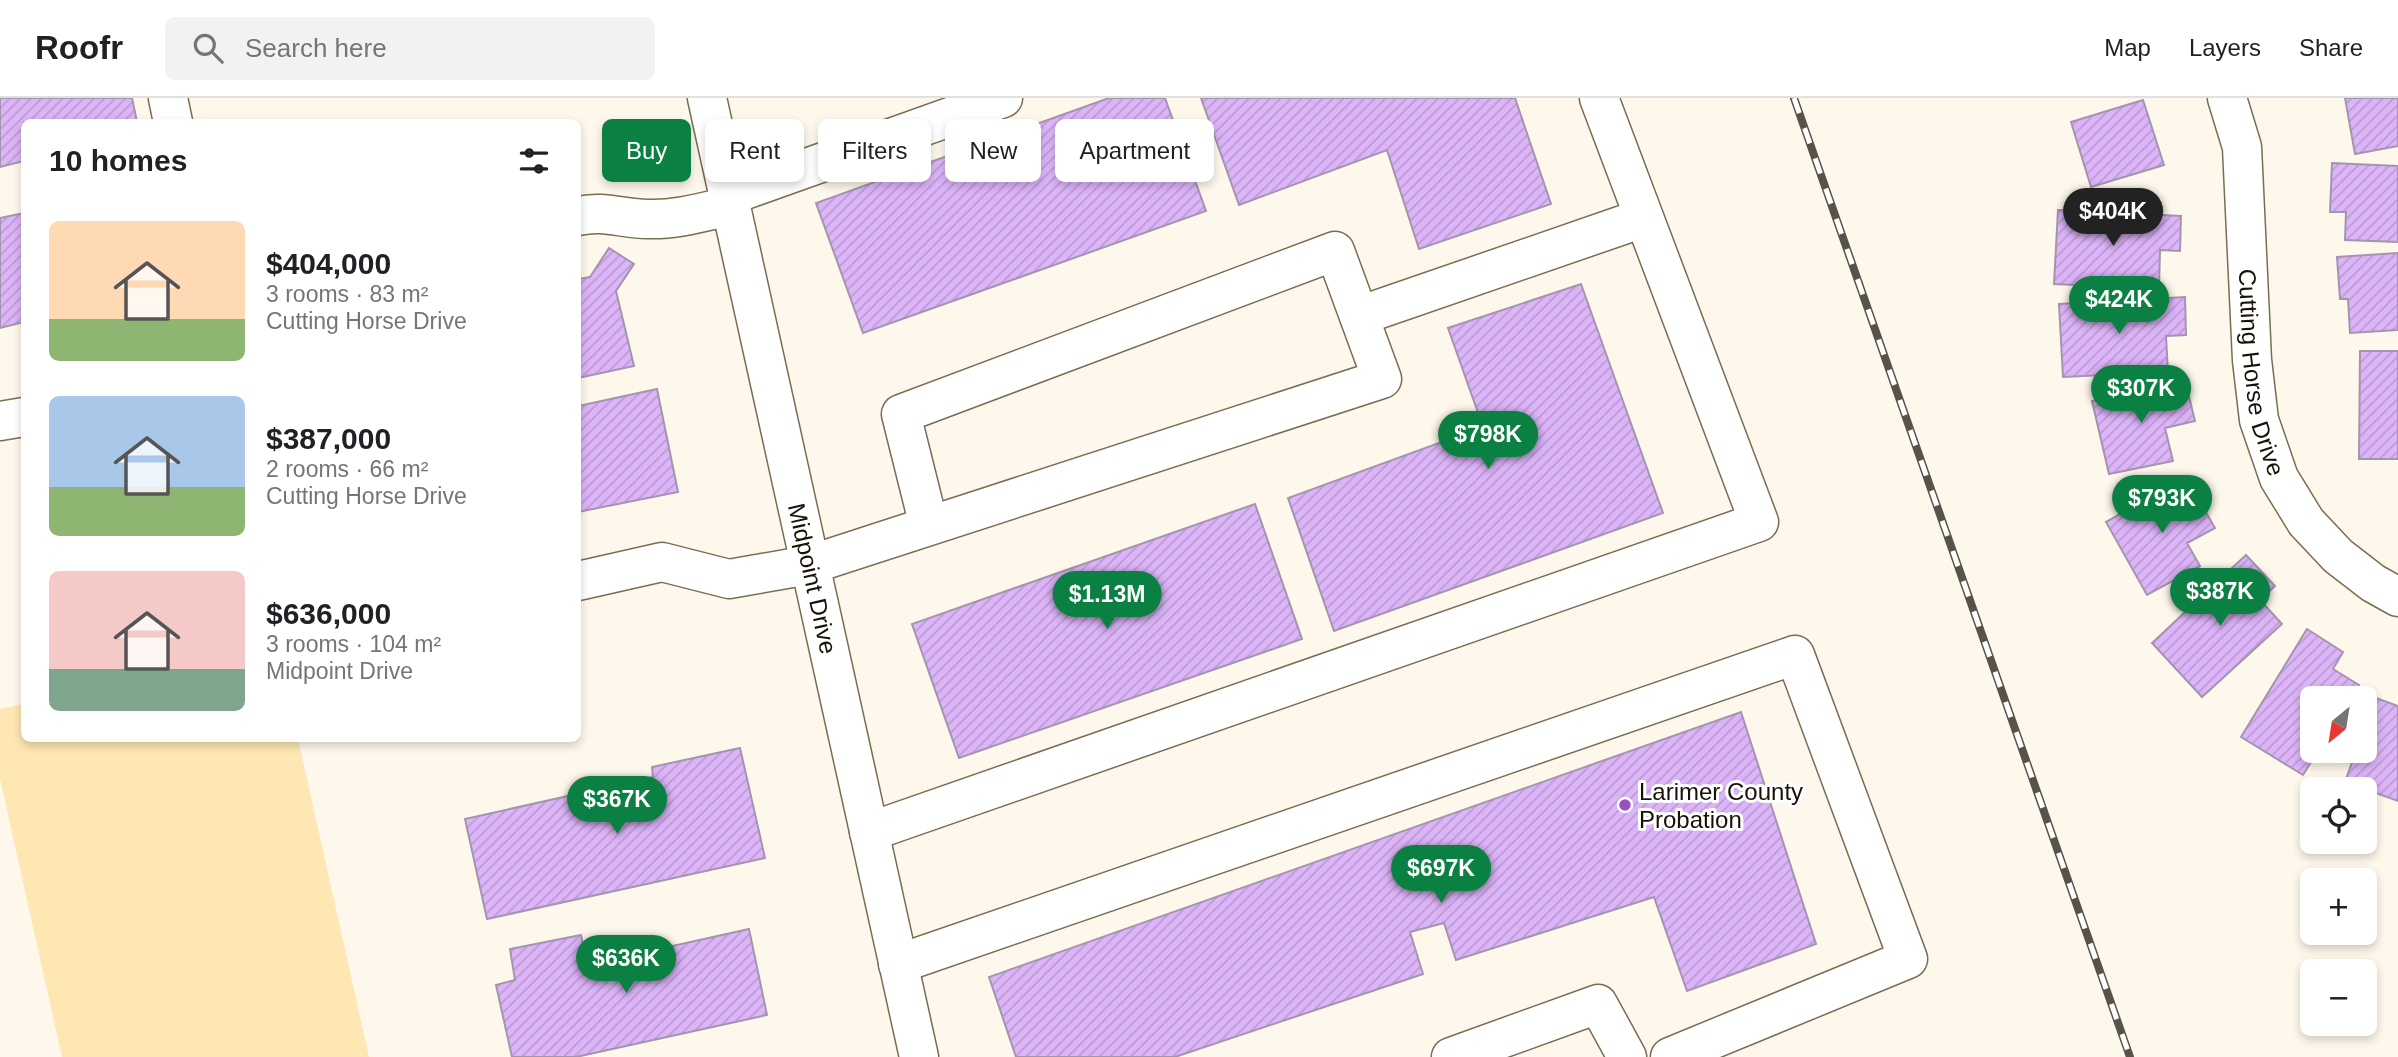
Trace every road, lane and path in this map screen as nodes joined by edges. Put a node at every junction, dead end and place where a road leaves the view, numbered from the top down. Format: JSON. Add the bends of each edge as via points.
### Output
{"nodes":[{"id":1,"x":168,"y":98,"type":"edge"},
{"id":2,"x":707,"y":98,"type":"edge"},
{"id":3,"x":1003,"y":98,"type":"edge"},
{"id":4,"x":1599,"y":98,"type":"edge"},
{"id":5,"x":2227,"y":98,"type":"edge"},
{"id":6,"x":172,"y":119,"type":"edge"},
{"id":7,"x":729,"y":201,"type":"junction"},
{"id":8,"x":581,"y":215,"type":"edge"},
{"id":9,"x":1643,"y":218,"type":"junction"},
{"id":10,"x":1359,"y":316,"type":"junction"},
{"id":11,"x":21,"y":418,"type":"edge"},
{"id":12,"x":0,"y":421,"type":"edge"},
{"id":13,"x":929,"y":526,"type":"junction"},
{"id":14,"x":808,"y":565,"type":"junction"},
{"id":15,"x":581,"y":580,"type":"edge"},
{"id":16,"x":2398,"y":597,"type":"edge"},
{"id":17,"x":869,"y":832,"type":"junction"},
{"id":18,"x":898,"y":964,"type":"junction"},
{"id":19,"x":919,"y":1057,"type":"edge"},
{"id":20,"x":1451,"y":1057,"type":"edge"},
{"id":21,"x":1627,"y":1057,"type":"edge"},
{"id":22,"x":1670,"y":1057,"type":"edge"}],
"edges":[{"from":1,"to":6,"type":"street"},
{"from":2,"to":7,"type":"street","name":"Midpoint Drive"},
{"from":3,"to":7,"type":"street"},
{"from":4,"to":9,"type":"street"},
{"from":5,"to":16,"type":"street","name":"Cutting Horse Drive","via":[[2242,148],[2259,420],[2279,478],[2306,522],[2338,556]]},
{"from":7,"to":8,"type":"street","via":[[671,219],[595,212]]},
{"from":7,"to":14,"type":"street","name":"Midpoint Drive"},
{"from":9,"to":10,"type":"street"},
{"from":9,"to":17,"type":"street","via":[[1759,522]]},
{"from":10,"to":13,"type":"street","via":[[1382,379]]},
{"from":10,"to":13,"type":"street","via":[[1335,251],[901,414]]},
{"from":11,"to":12,"type":"street"},
{"from":13,"to":14,"type":"street"},
{"from":14,"to":15,"type":"street","via":[[729,579],[662,562]]},
{"from":14,"to":17,"type":"street","name":"Midpoint Drive"},
{"from":17,"to":18,"type":"street","name":"Midpoint Drive"},
{"from":18,"to":19,"type":"street","name":"Midpoint Drive"},
{"from":18,"to":22,"type":"street","via":[[1795,655],[1908,959]]},
{"from":20,"to":21,"type":"street","via":[[1598,1004]]}]}
